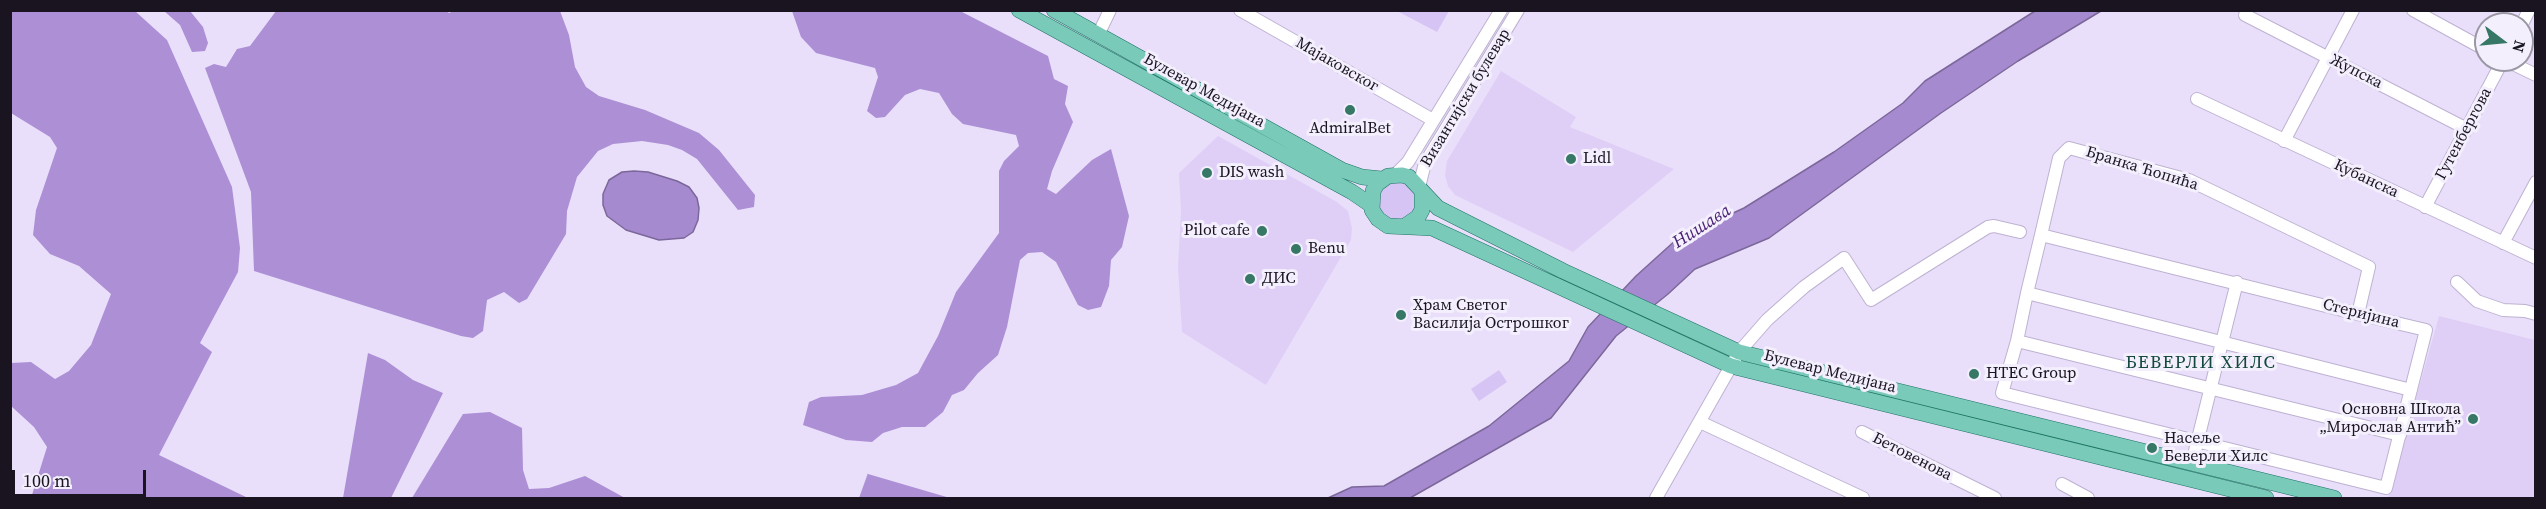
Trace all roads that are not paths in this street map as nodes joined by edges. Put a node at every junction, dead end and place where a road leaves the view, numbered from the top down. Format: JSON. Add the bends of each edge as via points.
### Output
{"nodes":[{"id":1,"x":1019,"y":10,"type":"edge"},
{"id":2,"x":1054,"y":10,"type":"edge"},
{"id":3,"x":1110,"y":10,"type":"edge"},
{"id":4,"x":1240,"y":10,"type":"edge"},
{"id":5,"x":1501,"y":10,"type":"edge"},
{"id":6,"x":1518,"y":10,"type":"edge"},
{"id":7,"x":2353,"y":10,"type":"edge"},
{"id":8,"x":2413,"y":10,"type":"edge"},
{"id":9,"x":2245,"y":15,"type":"dead end"},
{"id":10,"x":1098,"y":35,"type":"junction"},
{"id":11,"x":2474,"y":43,"type":"edge"},
{"id":12,"x":2328,"y":57,"type":"junction"},
{"id":13,"x":2498,"y":72,"type":"edge"},
{"id":14,"x":2197,"y":99,"type":"dead end"},
{"id":15,"x":1433,"y":120,"type":"junction"},
{"id":16,"x":2467,"y":129,"type":"junction"},
{"id":17,"x":2284,"y":141,"type":"junction"},
{"id":18,"x":1388,"y":177,"type":"junction"},
{"id":19,"x":2535,"y":182,"type":"edge"},
{"id":20,"x":1421,"y":190,"type":"junction"},
{"id":21,"x":1371,"y":205,"type":"junction"},
{"id":22,"x":2425,"y":207,"type":"junction"},
{"id":23,"x":1405,"y":226,"type":"junction"},
{"id":24,"x":2020,"y":232,"type":"dead end"},
{"id":25,"x":2041,"y":235,"type":"junction"},
{"id":26,"x":2504,"y":243,"type":"junction"},
{"id":27,"x":2535,"y":258,"type":"edge"},
{"id":28,"x":2237,"y":282,"type":"junction"},
{"id":29,"x":2457,"y":282,"type":"dead end"},
{"id":30,"x":2027,"y":293,"type":"junction"},
{"id":31,"x":2358,"y":314,"type":"junction"},
{"id":32,"x":2535,"y":314,"type":"edge"},
{"id":33,"x":2017,"y":340,"type":"junction"},
{"id":34,"x":2222,"y":343,"type":"junction"},
{"id":35,"x":1739,"y":352,"type":"junction"},
{"id":36,"x":1731,"y":366,"type":"junction"},
{"id":37,"x":2211,"y":389,"type":"junction"},
{"id":38,"x":2411,"y":390,"type":"junction"},
{"id":39,"x":1700,"y":422,"type":"junction"},
{"id":40,"x":1862,"y":432,"type":"dead end"},
{"id":41,"x":2400,"y":435,"type":"junction"},
{"id":42,"x":2198,"y":442,"type":"junction"},
{"id":43,"x":2192,"y":464,"type":"junction"},
{"id":44,"x":2062,"y":484,"type":"dead end"},
{"id":45,"x":2232,"y":494,"type":"edge"},
{"id":46,"x":1658,"y":498,"type":"edge"},
{"id":47,"x":1863,"y":498,"type":"edge"},
{"id":48,"x":1995,"y":498,"type":"edge"},
{"id":49,"x":2088,"y":498,"type":"edge"},
{"id":50,"x":2266,"y":498,"type":"edge"},
{"id":51,"x":2334,"y":498,"type":"edge"}],
"edges":[{"from":1,"to":21,"type":"main road","name":"Булевар Медијана"},
{"from":2,"to":10,"type":"main road","name":"Булевар Медијана"},
{"from":3,"to":10,"type":"street"},
{"from":4,"to":15,"type":"street","name":"Мајаковског"},
{"from":5,"to":15,"type":"street","name":"Византијски булевар"},
{"from":6,"to":20,"type":"street","name":"Византијски булевар","via":[[1425,163]]},
{"from":7,"to":12,"type":"street"},
{"from":8,"to":11,"type":"street"},
{"from":9,"to":12,"type":"street","name":"Жупска"},
{"from":10,"to":18,"type":"main road","name":"Булевар Медијана","via":[[1342,170],[1362,177]]},
{"from":12,"to":16,"type":"street","name":"Жупска"},
{"from":12,"to":17,"type":"street"},
{"from":13,"to":16,"type":"street","name":"Гутенбергова"},
{"from":14,"to":17,"type":"street","name":"Кубанска"},
{"from":15,"to":18,"type":"street","name":"Византијски булевар","via":[[1408,162]]},
{"from":16,"to":22,"type":"street","name":"Гутенбергова"},
{"from":17,"to":22,"type":"street","name":"Кубанска"},
{"from":18,"to":20,"type":"main road","name":"Булевар Медијана","via":[[1409,177]]},
{"from":18,"to":21,"type":"main road","via":[[1373,190]]},
{"from":19,"to":26,"type":"street"},
{"from":20,"to":23,"type":"main road","via":[[1424,201],[1418,217]]},
{"from":20,"to":35,"type":"main road","name":"Булевар Медијана","via":[[1438,208]]},
{"from":21,"to":23,"type":"main road","name":"Булевар Медијана","via":[[1382,223]]},
{"from":22,"to":26,"type":"street","name":"Кубанска"},
{"from":23,"to":36,"type":"main road","name":"Булевар Медијана","via":[[1432,228]]},
{"from":24,"to":35,"type":"street","name":"Булевар Медијана","via":[[1988,227],[1871,300],[1844,258],[1804,287]]},
{"from":25,"to":28,"type":"street","name":"Стеријина"},
{"from":25,"to":30,"type":"street","name":"Бранка Ћопића"},
{"from":25,"to":31,"type":"street","name":"Бранка Ћопића","via":[[2059,158],[2073,148],[2189,180],[2369,267]]},
{"from":26,"to":27,"type":"street","name":"Кубанска"},
{"from":28,"to":31,"type":"street","name":"Стеријина"},
{"from":28,"to":34,"type":"street"},
{"from":29,"to":32,"type":"street","via":[[2477,301],[2503,310]]},
{"from":30,"to":33,"type":"street","name":"Бранка Ћопића"},
{"from":30,"to":34,"type":"street"},
{"from":31,"to":38,"type":"street","name":"Стеријина","via":[[2426,330]]},
{"from":33,"to":37,"type":"street"},
{"from":33,"to":42,"type":"street","name":"Бранка Ћопића","via":[[2002,393]]},
{"from":34,"to":37,"type":"street"},
{"from":34,"to":38,"type":"street"},
{"from":35,"to":36,"type":"street"},
{"from":35,"to":43,"type":"main road","name":"Булевар Медијана"},
{"from":36,"to":39,"type":"street"},
{"from":36,"to":45,"type":"main road","name":"Булевар Медијана"},
{"from":37,"to":41,"type":"street"},
{"from":37,"to":42,"type":"street"},
{"from":38,"to":41,"type":"street","name":"Стеријина"},
{"from":39,"to":46,"type":"street"},
{"from":39,"to":47,"type":"street"},
{"from":40,"to":48,"type":"street","name":"Бетовенова"},
{"from":41,"to":42,"type":"street","name":"Стеријина","via":[[2386,488]]},
{"from":42,"to":43,"type":"street"},
{"from":43,"to":51,"type":"main road","name":"Булевар Медијана"},
{"from":44,"to":49,"type":"street"},
{"from":45,"to":50,"type":"main road","name":"Булевар Медијана"}]}
